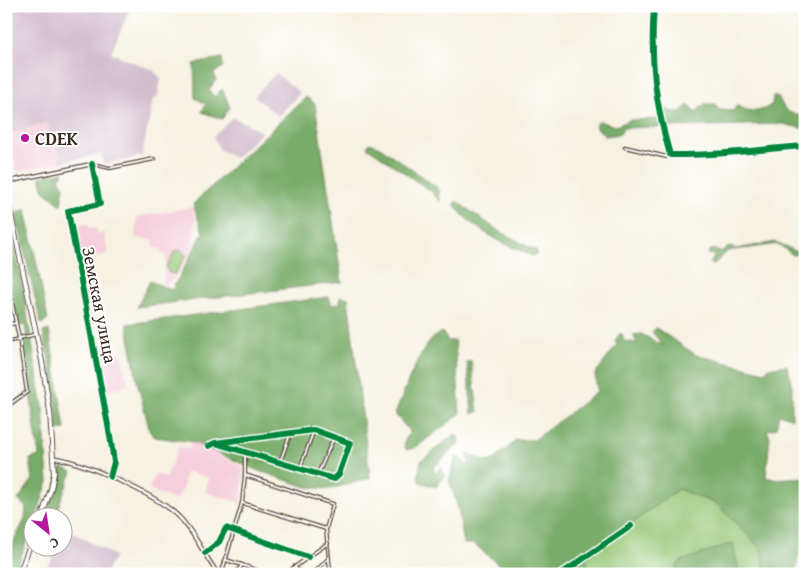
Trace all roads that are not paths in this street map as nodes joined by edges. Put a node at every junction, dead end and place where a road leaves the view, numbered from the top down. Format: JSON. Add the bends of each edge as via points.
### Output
{"nodes":[{"id":1,"x":654,"y":6,"type":"edge"},
{"id":2,"x":805,"y":146,"type":"edge"},
{"id":3,"x":625,"y":147,"type":"dead end"},
{"id":4,"x":670,"y":155,"type":"junction"},
{"id":5,"x":154,"y":159,"type":"dead end"},
{"id":6,"x":92,"y":164,"type":"junction"},
{"id":7,"x":6,"y":182,"type":"edge"},
{"id":8,"x":6,"y":191,"type":"edge"},
{"id":9,"x":6,"y":273,"type":"edge"},
{"id":10,"x":16,"y":323,"type":"junction"},
{"id":11,"x":6,"y":325,"type":"edge"},
{"id":12,"x":37,"y":334,"type":"junction"},
{"id":13,"x":20,"y":338,"type":"junction"},
{"id":14,"x":6,"y":342,"type":"edge"},
{"id":15,"x":6,"y":405,"type":"edge"},
{"id":16,"x":314,"y":430,"type":"junction"},
{"id":17,"x":291,"y":432,"type":"junction"},
{"id":18,"x":334,"y":437,"type":"junction"},
{"id":19,"x":215,"y":443,"type":"junction"},
{"id":20,"x":210,"y":446,"type":"dead end"},
{"id":21,"x":245,"y":452,"type":"junction"},
{"id":22,"x":54,"y":458,"type":"junction"},
{"id":23,"x":280,"y":462,"type":"junction"},
{"id":24,"x":300,"y":468,"type":"junction"},
{"id":25,"x":318,"y":474,"type":"junction"},
{"id":26,"x":245,"y":475,"type":"junction"},
{"id":27,"x":110,"y":477,"type":"junction"},
{"id":28,"x":242,"y":503,"type":"junction"},
{"id":29,"x":44,"y":508,"type":"edge"},
{"id":30,"x":631,"y":526,"type":"dead end"},
{"id":31,"x":326,"y":529,"type":"junction"},
{"id":32,"x":234,"y":531,"type":"junction"},
{"id":33,"x":328,"y":543,"type":"junction"},
{"id":34,"x":205,"y":553,"type":"junction"},
{"id":35,"x":308,"y":557,"type":"junction"},
{"id":36,"x":25,"y":558,"type":"edge"},
{"id":37,"x":328,"y":559,"type":"junction"},
{"id":38,"x":226,"y":560,"type":"junction"},
{"id":39,"x":242,"y":566,"type":"junction"},
{"id":40,"x":294,"y":567,"type":"junction"},
{"id":41,"x":330,"y":570,"type":"dead end"},
{"id":42,"x":222,"y":572,"type":"dead end"},
{"id":43,"x":19,"y":574,"type":"edge"},
{"id":44,"x":218,"y":574,"type":"edge"},
{"id":45,"x":236,"y":574,"type":"edge"},
{"id":46,"x":267,"y":574,"type":"edge"},
{"id":47,"x":285,"y":574,"type":"edge"},
{"id":48,"x":303,"y":574,"type":"edge"},
{"id":49,"x":313,"y":574,"type":"edge"},
{"id":50,"x":561,"y":574,"type":"edge"}],
"edges":[{"from":1,"to":4,"type":"street","via":[[652,58],[655,99]]},
{"from":2,"to":4,"type":"street","via":[[710,155]]},
{"from":3,"to":4,"type":"street","via":[[661,157]]},
{"from":5,"to":6,"type":"street","via":[[110,168]]},
{"from":6,"to":7,"type":"street"},
{"from":6,"to":27,"type":"street","name":"Земская улица","via":[[100,204],[68,211],[114,462]]},
{"from":8,"to":12,"type":"main road"},
{"from":9,"to":10,"type":"street"},
{"from":10,"to":11,"type":"street"},
{"from":10,"to":13,"type":"street"},
{"from":12,"to":13,"type":"street"},
{"from":12,"to":22,"type":"main road","via":[[47,388]]},
{"from":13,"to":14,"type":"street"},
{"from":13,"to":15,"type":"street","via":[[27,392]]},
{"from":16,"to":17,"type":"street"},
{"from":16,"to":18,"type":"street"},
{"from":16,"to":24,"type":"street"},
{"from":17,"to":19,"type":"street"},
{"from":17,"to":23,"type":"street"},
{"from":18,"to":25,"type":"street"},
{"from":18,"to":25,"type":"street","via":[[350,443],[339,474],[334,479]]},
{"from":19,"to":20,"type":"street"},
{"from":19,"to":21,"type":"street"},
{"from":21,"to":23,"type":"street"},
{"from":21,"to":26,"type":"street"},
{"from":22,"to":27,"type":"street"},
{"from":22,"to":29,"type":"main road","via":[[51,489]]},
{"from":23,"to":24,"type":"street"},
{"from":24,"to":25,"type":"street"},
{"from":26,"to":28,"type":"street"},
{"from":26,"to":31,"type":"street","via":[[331,502]]},
{"from":27,"to":34,"type":"street","via":[[158,500],[178,515]]},
{"from":28,"to":31,"type":"street"},
{"from":28,"to":32,"type":"street"},
{"from":30,"to":50,"type":"street"},
{"from":31,"to":33,"type":"street"},
{"from":32,"to":34,"type":"street","via":[[226,528],[219,542]]},
{"from":32,"to":35,"type":"street"},
{"from":32,"to":38,"type":"street"},
{"from":33,"to":35,"type":"street"},
{"from":33,"to":37,"type":"street"},
{"from":34,"to":44,"type":"street"},
{"from":35,"to":40,"type":"street"},
{"from":36,"to":43,"type":"main road"},
{"from":37,"to":41,"type":"street"},
{"from":37,"to":49,"type":"street"},
{"from":38,"to":39,"type":"street"},
{"from":38,"to":42,"type":"street"},
{"from":39,"to":45,"type":"street"},
{"from":39,"to":46,"type":"street"},
{"from":40,"to":47,"type":"street"},
{"from":40,"to":48,"type":"street"}]}
